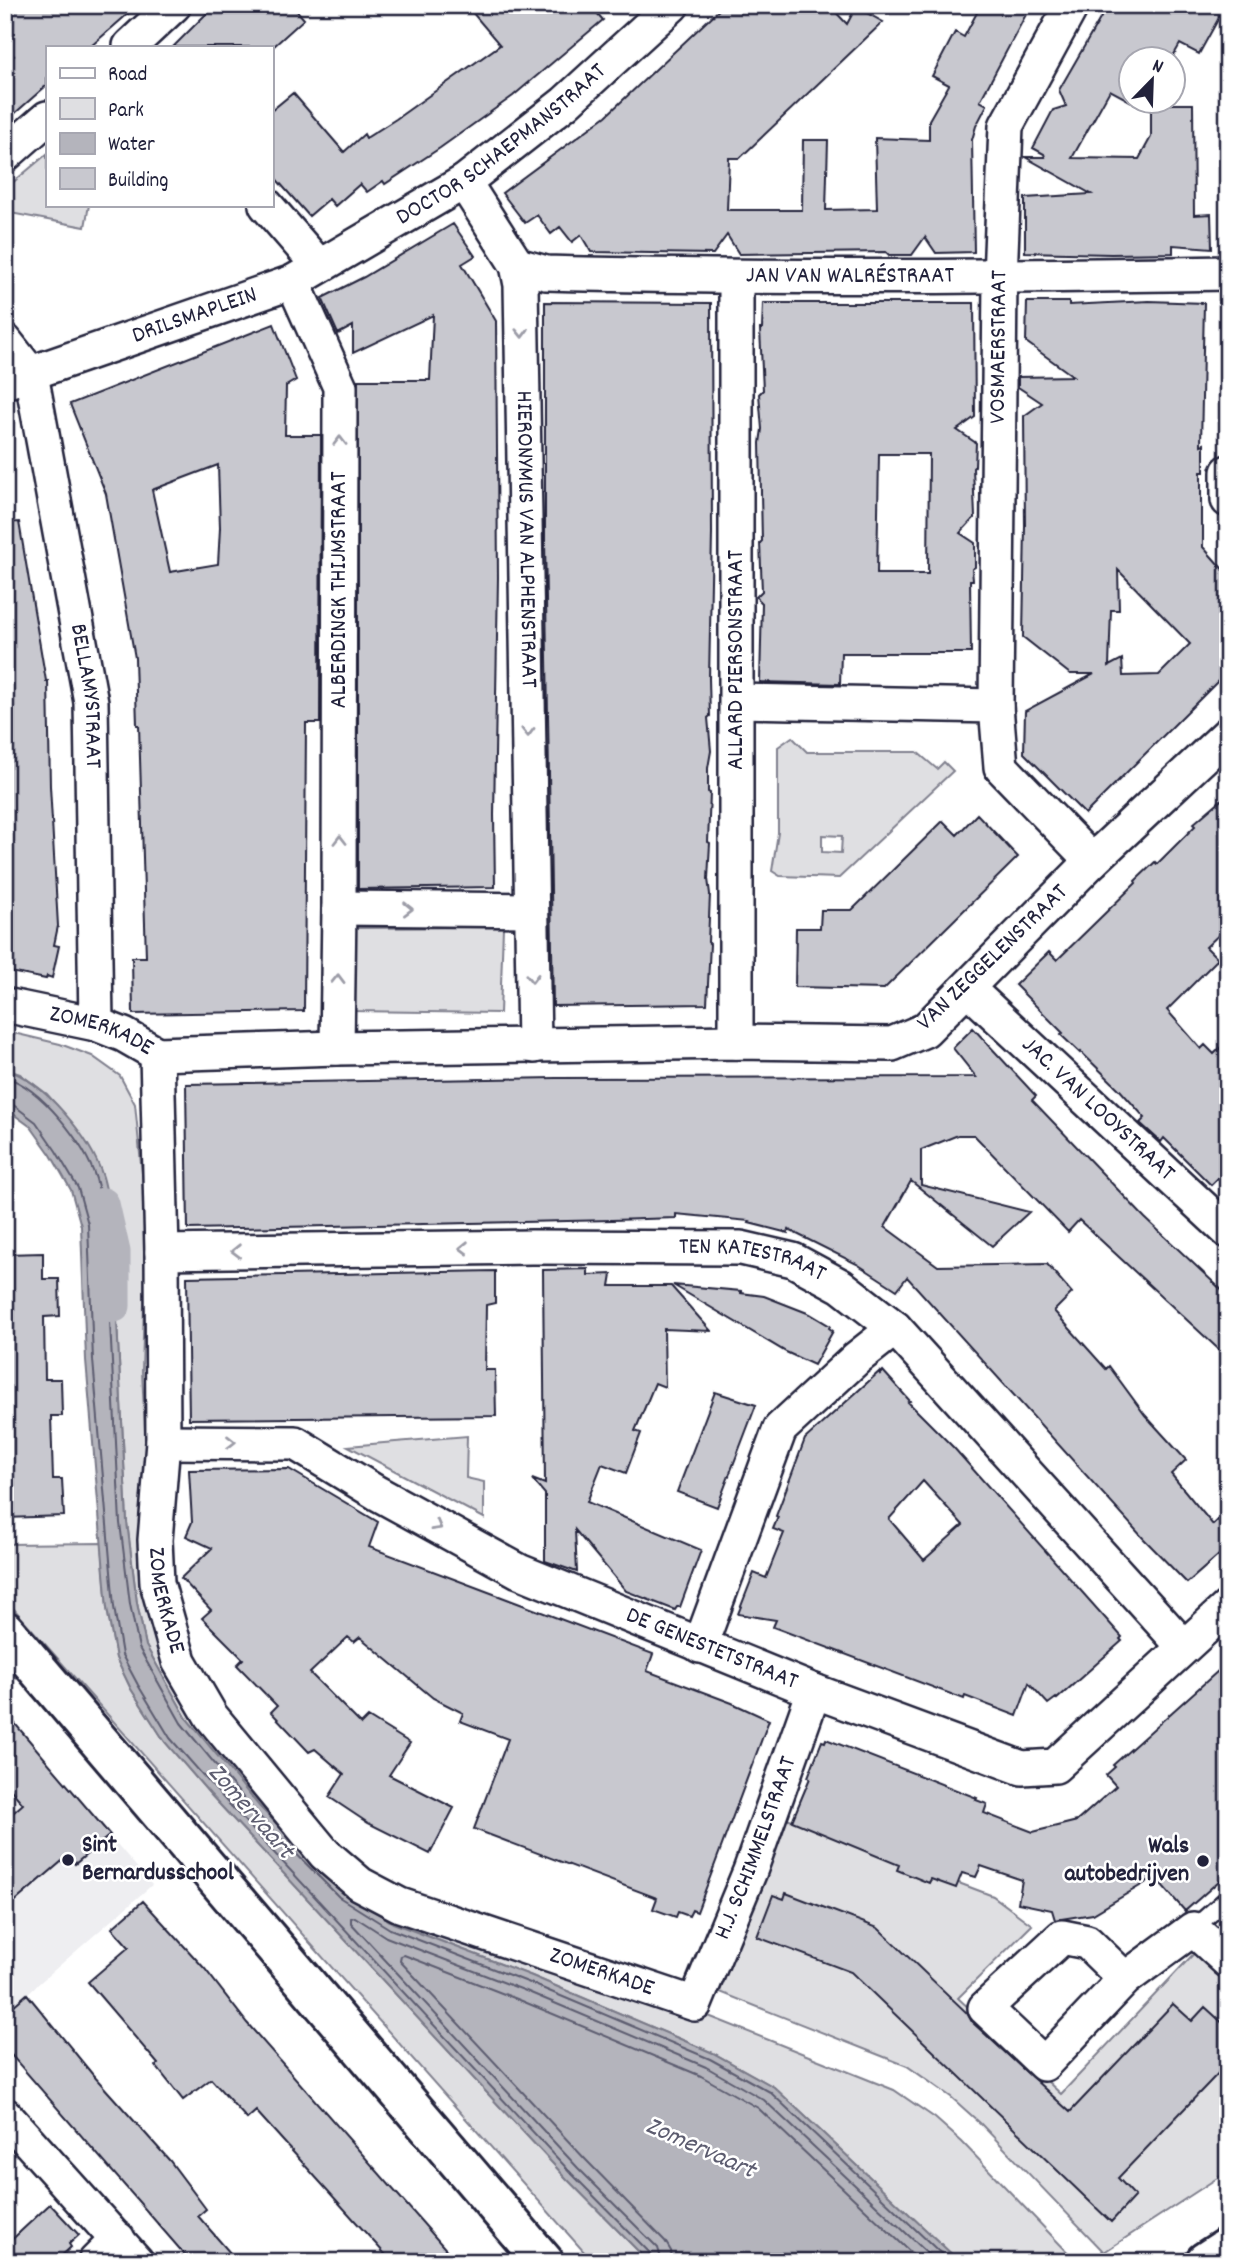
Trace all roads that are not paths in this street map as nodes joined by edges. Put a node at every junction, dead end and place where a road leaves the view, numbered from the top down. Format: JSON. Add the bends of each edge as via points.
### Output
{"nodes":[{"id":1,"x":174,"y":5,"type":"edge"},
{"id":2,"x":1072,"y":5,"type":"edge"},
{"id":3,"x":655,"y":11,"type":"edge"},
{"id":4,"x":131,"y":46,"type":"edge"},
{"id":5,"x":46,"y":119,"type":"edge"},
{"id":6,"x":5,"y":155,"type":"edge"},
{"id":7,"x":464,"y":182,"type":"junction"},
{"id":8,"x":267,"y":206,"type":"edge"},
{"id":9,"x":517,"y":265,"type":"junction"},
{"id":10,"x":1228,"y":273,"type":"edge"},
{"id":11,"x":306,"y":274,"type":"junction"},
{"id":12,"x":736,"y":278,"type":"junction"},
{"id":13,"x":1000,"y":278,"type":"junction"},
{"id":14,"x":5,"y":341,"type":"edge"},
{"id":15,"x":18,"y":378,"type":"edge"},
{"id":16,"x":1228,"y":472,"type":"edge"},
{"id":17,"x":1228,"y":499,"type":"edge"},
{"id":18,"x":738,"y":701,"type":"junction"},
{"id":19,"x":996,"y":706,"type":"junction"},
{"id":20,"x":1228,"y":734,"type":"edge"},
{"id":21,"x":1092,"y":861,"type":"junction"},
{"id":22,"x":340,"y":908,"type":"junction"},
{"id":23,"x":531,"y":910,"type":"junction"},
{"id":24,"x":968,"y":989,"type":"junction"},
{"id":25,"x":5,"y":1005,"type":"edge"},
{"id":26,"x":96,"y":1024,"type":"junction"},
{"id":27,"x":736,"y":1042,"type":"junction"},
{"id":28,"x":534,"y":1046,"type":"junction"},
{"id":29,"x":337,"y":1048,"type":"junction"},
{"id":30,"x":157,"y":1054,"type":"junction"},
{"id":31,"x":1224,"y":1219,"type":"edge"},
{"id":32,"x":162,"y":1252,"type":"junction"},
{"id":33,"x":895,"y":1328,"type":"junction"},
{"id":34,"x":163,"y":1442,"type":"junction"},
{"id":35,"x":1228,"y":1607,"type":"edge"},
{"id":36,"x":5,"y":1631,"type":"edge"},
{"id":37,"x":700,"y":1646,"type":"junction"},
{"id":38,"x":1183,"y":1646,"type":"junction"},
{"id":39,"x":814,"y":1691,"type":"junction"},
{"id":40,"x":1228,"y":1898,"type":"edge"},
{"id":41,"x":1193,"y":1929,"type":"junction"},
{"id":42,"x":1228,"y":1961,"type":"edge"},
{"id":43,"x":1125,"y":1979,"type":"dead end"},
{"id":44,"x":695,"y":2004,"type":"joint"},
{"id":45,"x":5,"y":2115,"type":"edge"},
{"id":46,"x":117,"y":2254,"type":"edge"},
{"id":47,"x":544,"y":2262,"type":"edge"}],
"edges":[{"from":1,"to":4,"type":"street"},
{"from":2,"to":13,"type":"street","name":"VOSMAERSTRAAT","via":[[1006,127]]},
{"from":3,"to":7,"type":"street","name":"DOCTOR SCHAEPMANSTRAAT","via":[[565,103]]},
{"from":5,"to":6,"type":"street"},
{"from":7,"to":9,"type":"street","name":"HIERONYMUS VAN ALPHENSTRAAT"},
{"from":7,"to":11,"type":"street","name":"DOCTOR SCHAEPMANSTRAAT"},
{"from":8,"to":11,"type":"street"},
{"from":9,"to":12,"type":"street","name":"JAN VAN WALRÉSTRAAT","via":[[546,273]]},
{"from":9,"to":23,"type":"street","name":"HIERONYMUS VAN ALPHENSTRAAT","one_way":true,"via":[[521,285]]},
{"from":10,"to":13,"type":"street","name":"JAN VAN WALRÉSTRAAT"},
{"from":11,"to":15,"type":"street","name":"DRILSMAPLEIN"},
{"from":22,"to":11,"type":"street","name":"ALBERDINGK THIJMSTRAAT","one_way":true,"via":[[340,387]]},
{"from":12,"to":13,"type":"street","name":"JAN VAN WALRÉSTRAAT"},
{"from":12,"to":18,"type":"street","name":"ALLARD PIERSONSTRAAT"},
{"from":13,"to":19,"type":"street","name":"VOSMAERSTRAAT"},
{"from":14,"to":15,"type":"street"},
{"from":15,"to":26,"type":"street","name":"BELLAMYSTRAAT","via":[[91,702]]},
{"from":16,"to":17,"type":"street"},
{"from":18,"to":19,"type":"street"},
{"from":18,"to":27,"type":"street","name":"ALLARD PIERSONSTRAAT"},
{"from":19,"to":21,"type":"street","name":"VOSMAERSTRAAT","via":[[1001,767]]},
{"from":20,"to":21,"type":"street","name":"VAN ZEGGELENSTRAAT"},
{"from":21,"to":24,"type":"street","name":"VAN ZEGGELENSTRAAT"},
{"from":22,"to":23,"type":"street","one_way":true},
{"from":29,"to":22,"type":"street","one_way":true},
{"from":23,"to":28,"type":"street","one_way":true},
{"from":24,"to":27,"type":"street","name":"VAN ZEGGELENSTRAAT","via":[[925,1030],[892,1044]]},
{"from":24,"to":31,"type":"street","name":"JAC. VAN LOOYSTRAAT"},
{"from":25,"to":26,"type":"street","name":"ZOMERKADE"},
{"from":26,"to":30,"type":"street","name":"ZOMERKADE"},
{"from":27,"to":28,"type":"street","name":"VAN ZEGGELENSTRAAT"},
{"from":28,"to":29,"type":"street","name":"VAN ZEGGELENSTRAAT"},
{"from":29,"to":30,"type":"street","name":"VAN ZEGGELENSTRAAT"},
{"from":30,"to":32,"type":"street","name":"ZOMERKADE"},
{"from":33,"to":32,"type":"street","name":"TEN KATESTRAAT","one_way":true,"via":[[841,1286],[793,1260],[741,1248]]},
{"from":32,"to":34,"type":"street","name":"ZOMERKADE"},
{"from":33,"to":37,"type":"street","via":[[780,1429]]},
{"from":33,"to":38,"type":"street","name":"TEN KATESTRAAT"},
{"from":34,"to":37,"type":"street","name":"DE GENESTETSTRAAT","one_way":true,"via":[[295,1443],[519,1571]]},
{"from":34,"to":44,"type":"street","name":"ZOMERKADE","via":[[155,1540],[157,1583],[179,1661],[211,1716],[325,1854],[360,1884],[400,1905]]},
{"from":35,"to":38,"type":"street","name":"DE GENESTETSTRAAT"},
{"from":36,"to":47,"type":"street"},
{"from":37,"to":39,"type":"street","name":"DE GENESTETSTRAAT"},
{"from":38,"to":39,"type":"street","name":"DE GENESTETSTRAAT","via":[[1055,1766],[1022,1768]]},
{"from":39,"to":44,"type":"street","name":"H.J. SCHIMMELSTRAAT","via":[[750,1871]]},
{"from":40,"to":41,"type":"lane"},
{"from":41,"to":42,"type":"street"},
{"from":41,"to":43,"type":"street"},
{"from":45,"to":46,"type":"street"}]}
